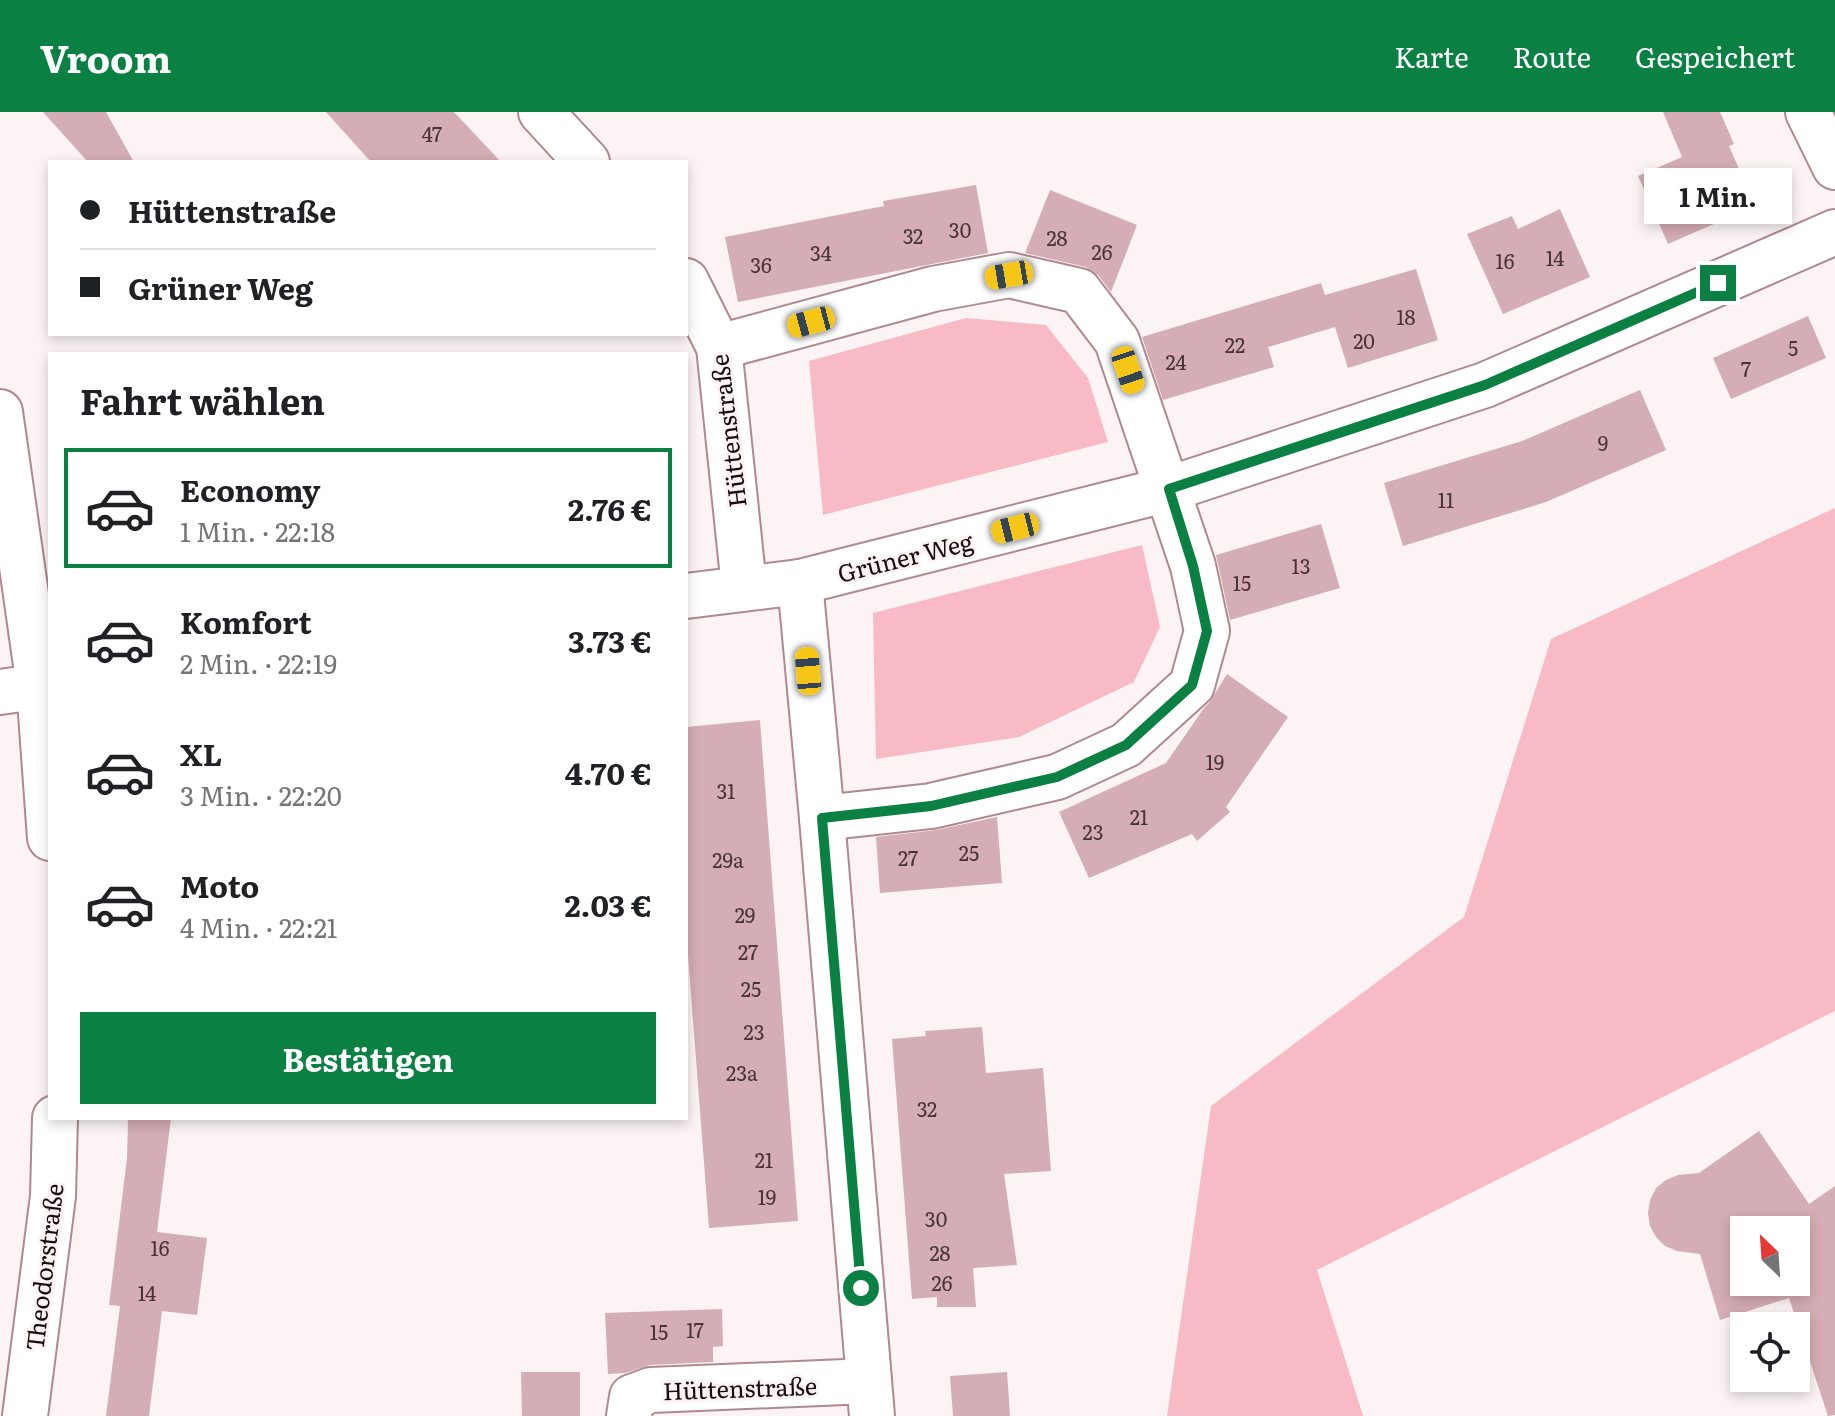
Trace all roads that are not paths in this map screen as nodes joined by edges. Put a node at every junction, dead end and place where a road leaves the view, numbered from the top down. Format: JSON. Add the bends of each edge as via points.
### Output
{"nodes":[{"id":1,"x":541,"y":112,"type":"edge"},
{"id":2,"x":1808,"y":112,"type":"edge"},
{"id":3,"x":585,"y":160,"type":"edge"},
{"id":4,"x":1835,"y":167,"type":"edge"},
{"id":5,"x":1835,"y":232,"type":"edge"},
{"id":6,"x":688,"y":285,"type":"edge"},
{"id":7,"x":719,"y":347,"type":"junction"},
{"id":8,"x":0,"y":412,"type":"edge"},
{"id":9,"x":1169,"y":489,"type":"junction"},
{"id":10,"x":800,"y":582,"type":"junction"},
{"id":11,"x":744,"y":587,"type":"junction"},
{"id":12,"x":688,"y":596,"type":"edge"},
{"id":13,"x":30,"y":688,"type":"edge"},
{"id":14,"x":822,"y":818,"type":"junction"},
{"id":15,"x":48,"y":823,"type":"edge"},
{"id":16,"x":55,"y":1120,"type":"edge"},
{"id":17,"x":870,"y":1399,"type":"edge"},
{"id":18,"x":25,"y":1416,"type":"edge"},
{"id":19,"x":629,"y":1416,"type":"edge"}],
"edges":[{"from":1,"to":3,"type":"street"},
{"from":2,"to":4,"type":"street"},
{"from":5,"to":9,"type":"street","name":"Grüner Weg","via":[[1485,385]]},
{"from":6,"to":7,"type":"street","name":"Hüttenstraße"},
{"from":7,"to":9,"type":"street","via":[[933,289],[1009,275],[1079,291],[1117,341]]},
{"from":7,"to":11,"type":"street","name":"Hüttenstraße"},
{"from":8,"to":13,"type":"street"},
{"from":9,"to":10,"type":"street","name":"Grüner Weg"},
{"from":9,"to":14,"type":"street","via":[[1207,631],[1192,685],[1126,745],[1057,777],[931,806]]},
{"from":10,"to":11,"type":"street","name":"Grüner Weg"},
{"from":10,"to":14,"type":"street","name":"Hüttenstraße"},
{"from":11,"to":12,"type":"street","name":"Grüner Weg"},
{"from":13,"to":15,"type":"street"},
{"from":14,"to":17,"type":"street","name":"Hüttenstraße"},
{"from":16,"to":18,"type":"street","name":"Theodorstraße","via":[[53,1196]]},
{"from":17,"to":19,"type":"street","name":"Hüttenstraße","via":[[651,1390],[632,1397]]}]}
